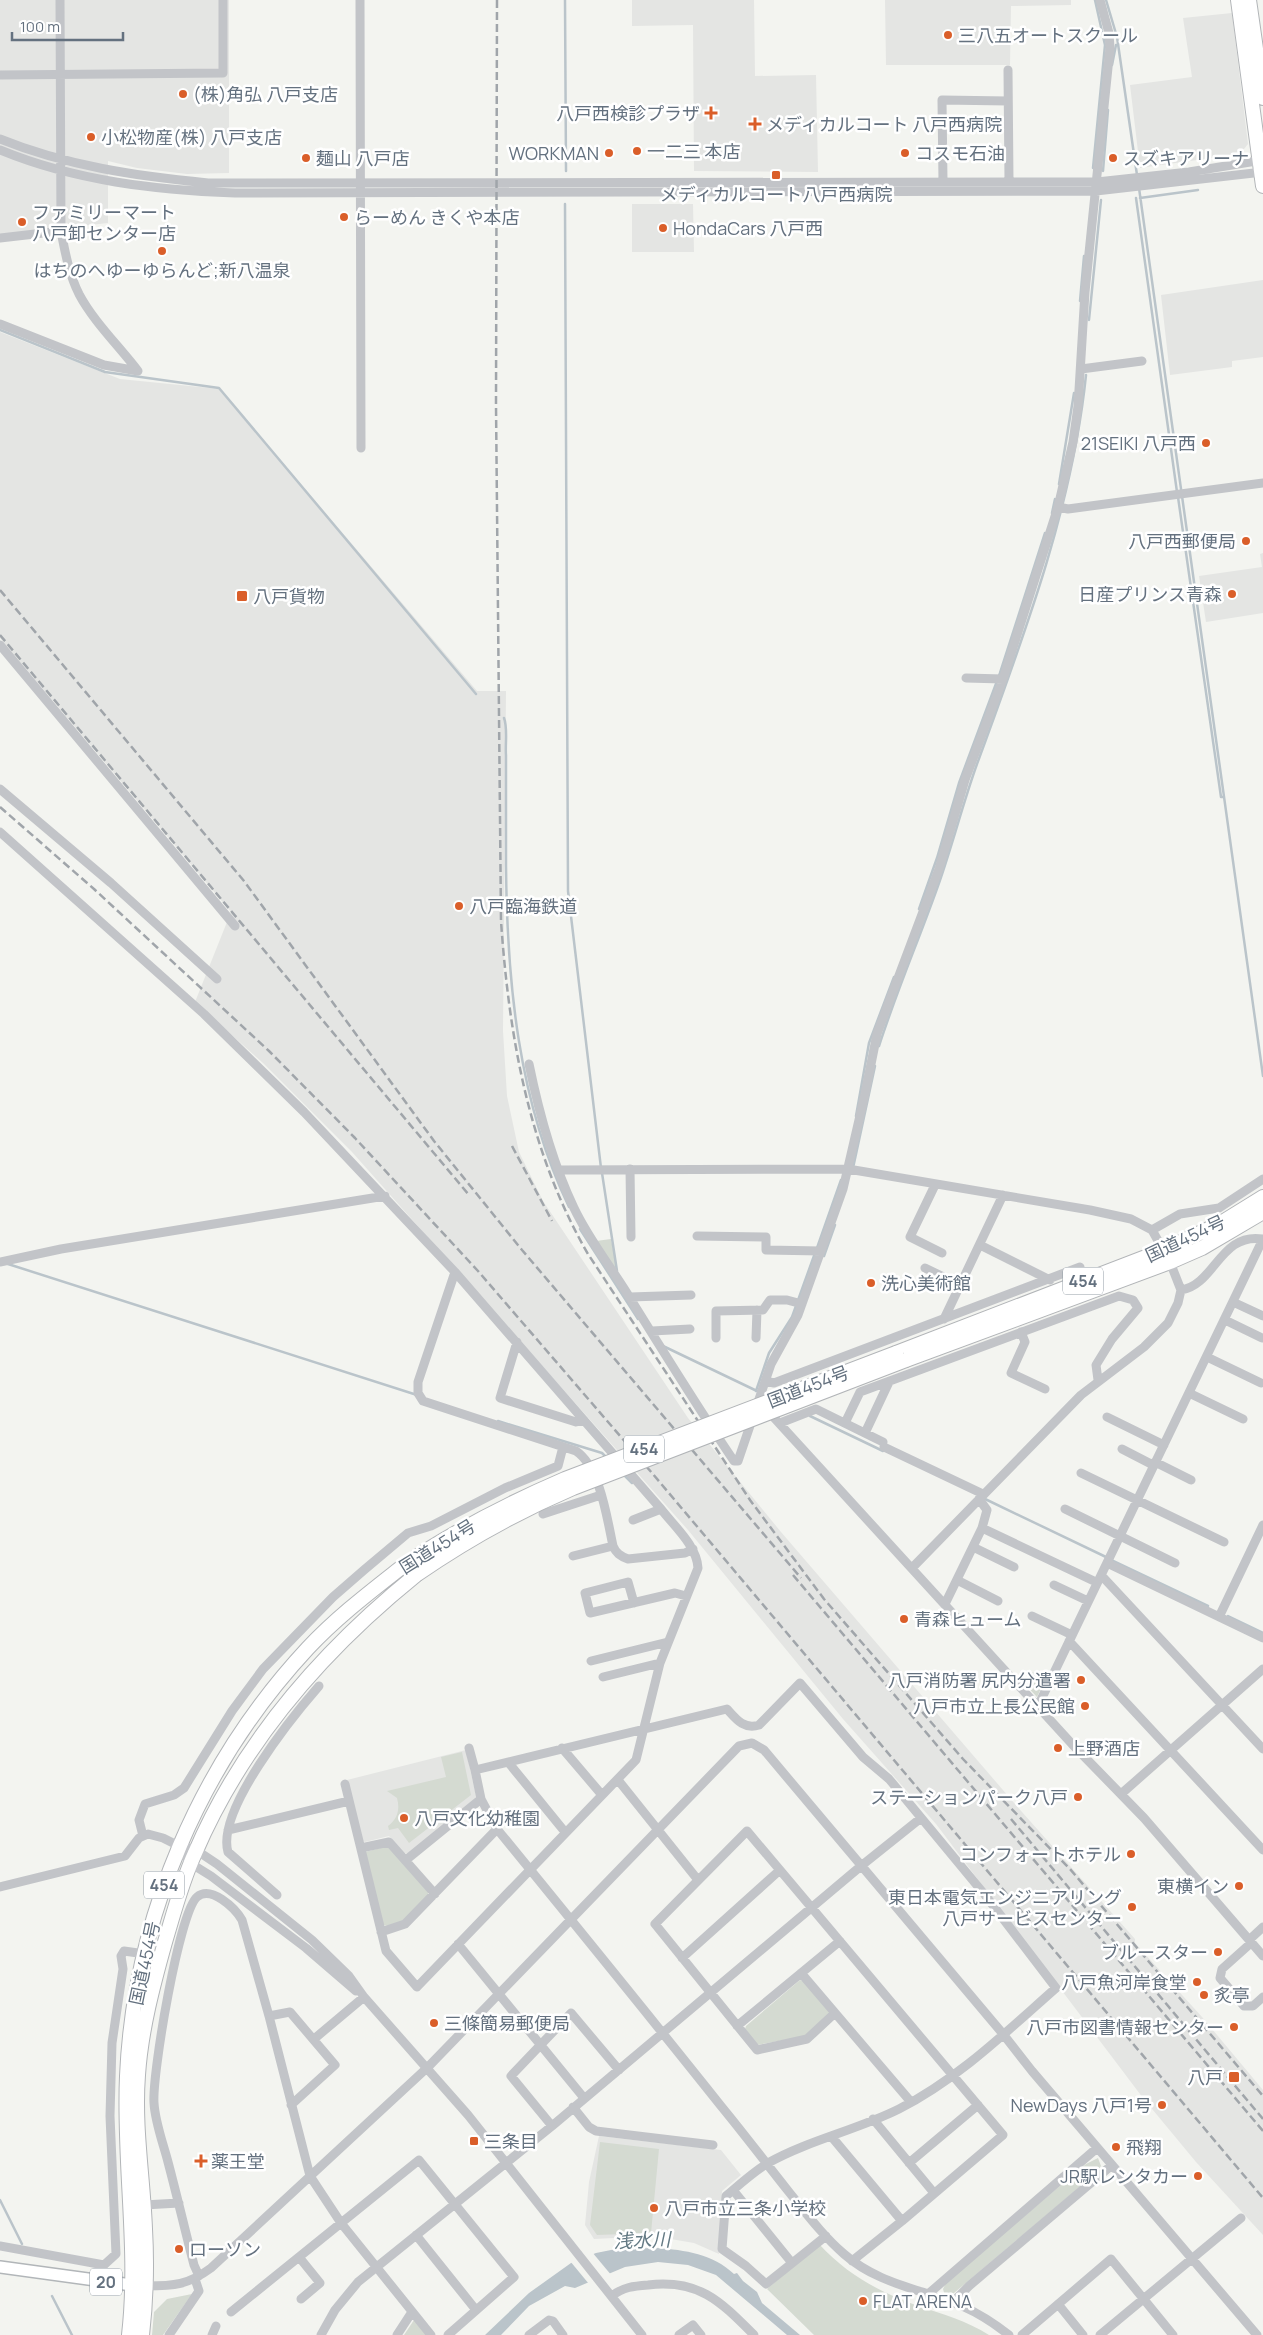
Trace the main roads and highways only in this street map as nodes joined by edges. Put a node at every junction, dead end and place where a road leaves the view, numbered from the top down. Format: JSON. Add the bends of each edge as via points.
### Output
{"nodes":[{"id":1,"x":1238,"y":0,"type":"edge"},
{"id":2,"x":1249,"y":0,"type":"edge"},
{"id":3,"x":1263,"y":98,"type":"edge"},
{"id":4,"x":1262,"y":166,"type":"edge"},
{"id":5,"x":1263,"y":186,"type":"edge"},
{"id":6,"x":1263,"y":1197,"type":"edge"},
{"id":7,"x":1263,"y":1212,"type":"edge"},
{"id":8,"x":1167,"y":1256,"type":"junction"},
{"id":9,"x":901,"y":1357,"type":"junction"},
{"id":10,"x":0,"y":2267,"type":"edge"},
{"id":11,"x":140,"y":2286,"type":"junction"},
{"id":12,"x":129,"y":2335,"type":"edge"},
{"id":13,"x":142,"y":2335,"type":"edge"}],
"edges":[{"from":1,"to":4,"type":"highway"},
{"from":2,"to":3,"type":"highway"},
{"from":4,"to":5,"type":"highway"},
{"from":6,"to":8,"type":"highway","name":"国道454号","number":"454"},
{"from":7,"to":8,"type":"highway","name":"国道454号","number":"454","via":[[1202,1248]]},
{"from":8,"to":9,"type":"highway","name":"国道454号","number":"454"},
{"from":9,"to":11,"type":"highway","name":"国道454号","number":"454","bridge":true,"via":[[557,1495],[493,1526],[416,1576],[352,1630],[284,1705],[244,1760],[193,1857],[161,1958],[143,2036],[138,2075],[137,2110],[144,2206]]},
{"from":9,"to":11,"type":"highway","name":"国道454号","number":"454","bridge":true,"via":[[565,1479],[516,1500],[467,1525],[402,1566],[350,1607],[308,1648],[231,1749],[199,1804],[179,1846],[155,1913],[136,1993],[127,2076]]},
{"from":10,"to":11,"type":"main road","number":"20"},
{"from":11,"to":12,"type":"highway","name":"国道454号","number":"454"},
{"from":11,"to":13,"type":"highway","name":"国道454号","number":"454"}]}
